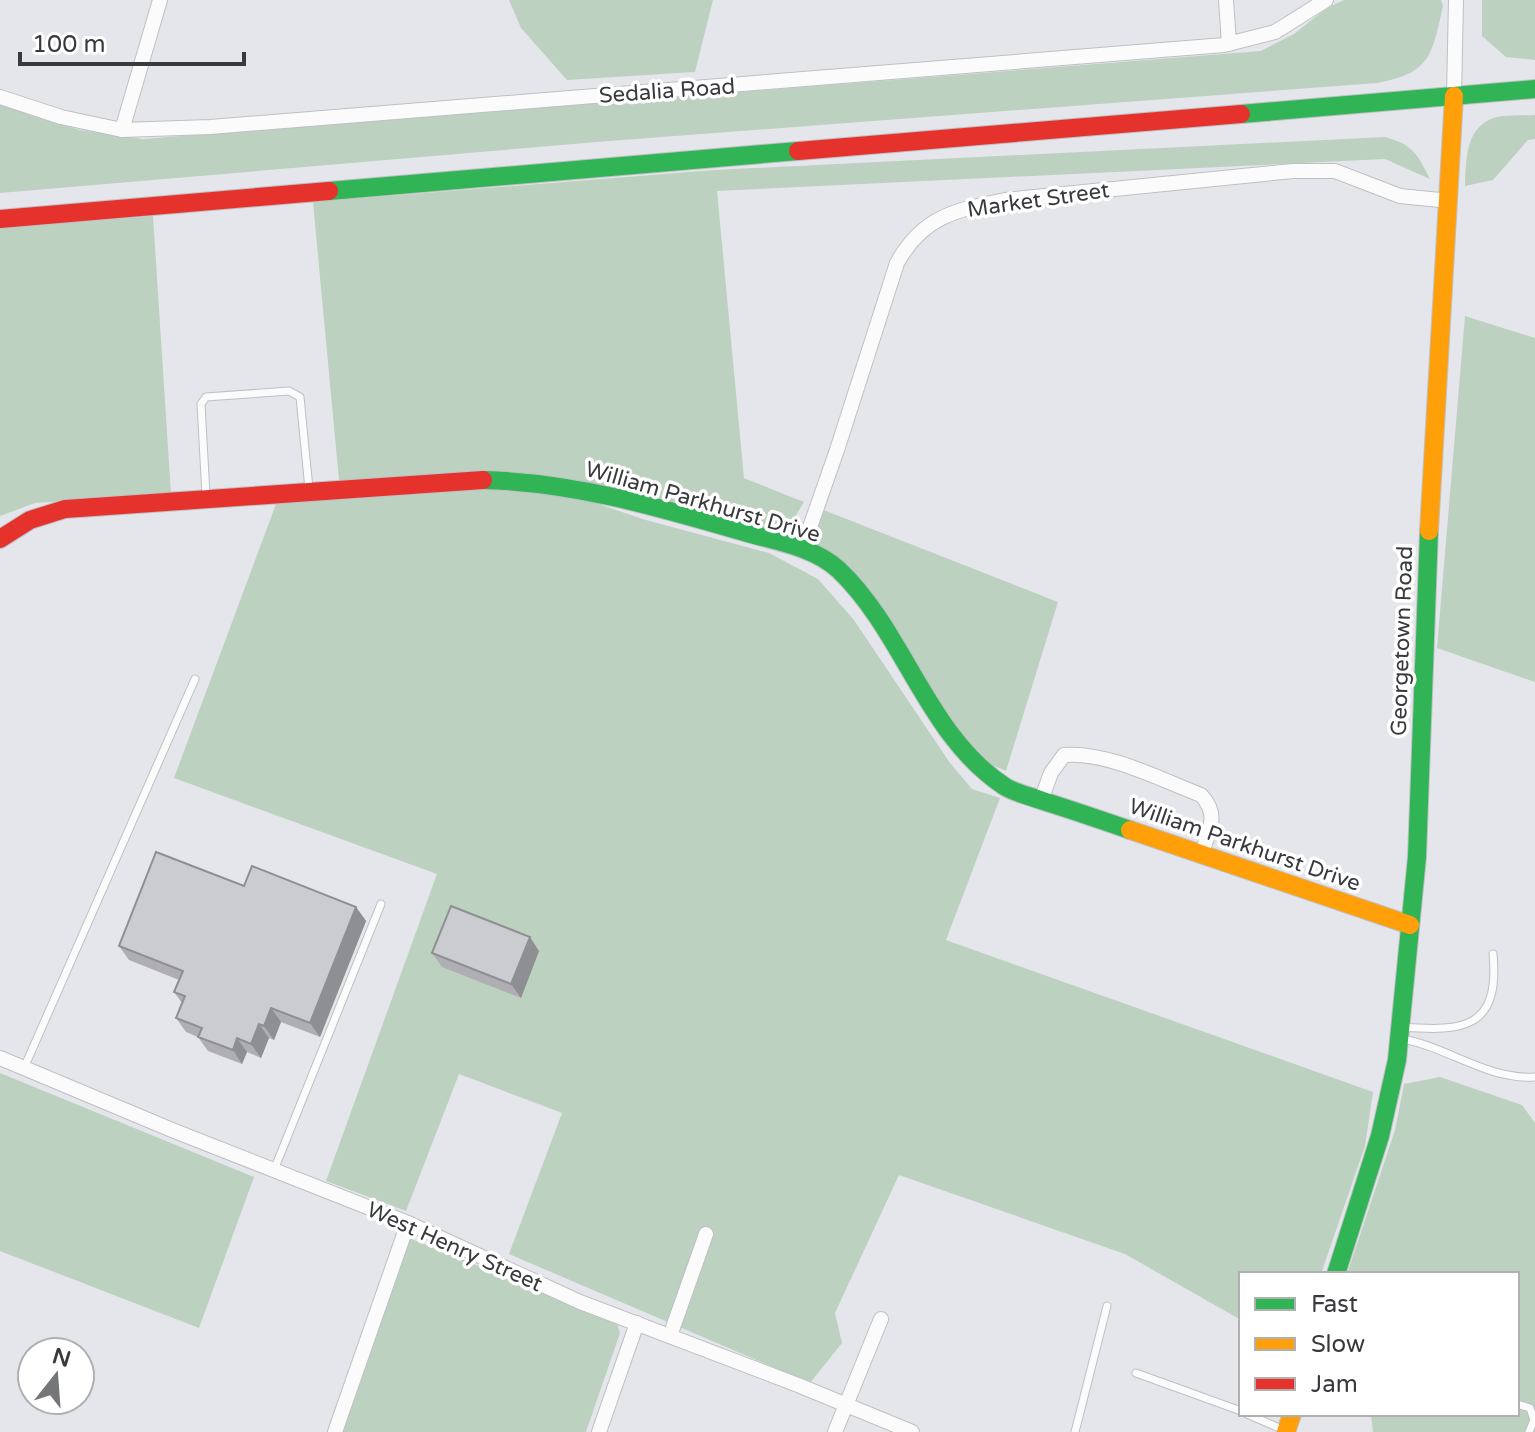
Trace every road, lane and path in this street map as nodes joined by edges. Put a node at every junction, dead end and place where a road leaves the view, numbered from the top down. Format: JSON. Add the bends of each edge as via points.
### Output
{"nodes":[{"id":1,"x":160,"y":0,"type":"edge"},
{"id":2,"x":1226,"y":0,"type":"edge"},
{"id":3,"x":1326,"y":0,"type":"edge"},
{"id":4,"x":1456,"y":0,"type":"edge"},
{"id":5,"x":1229,"y":44,"type":"junction"},
{"id":6,"x":1535,"y":89,"type":"edge"},
{"id":7,"x":1454,"y":96,"type":"junction"},
{"id":8,"x":0,"y":97,"type":"edge"},
{"id":9,"x":122,"y":130,"type":"junction"},
{"id":10,"x":1450,"y":201,"type":"junction"},
{"id":11,"x":0,"y":219,"type":"edge"},
{"id":12,"x":309,"y":490,"type":"junction"},
{"id":13,"x":207,"y":497,"type":"junction"},
{"id":14,"x":0,"y":539,"type":"edge"},
{"id":15,"x":802,"y":550,"type":"junction"},
{"id":16,"x":195,"y":679,"type":"dead end"},
{"id":17,"x":1041,"y":800,"type":"junction"},
{"id":18,"x":1201,"y":855,"type":"junction"},
{"id":19,"x":381,"y":904,"type":"dead end"},
{"id":20,"x":1410,"y":925,"type":"junction"},
{"id":21,"x":1493,"y":954,"type":"dead end"},
{"id":22,"x":1401,"y":1033,"type":"junction"},
{"id":23,"x":0,"y":1058,"type":"edge"},
{"id":24,"x":24,"y":1068,"type":"junction"},
{"id":25,"x":1535,"y":1077,"type":"edge"},
{"id":26,"x":274,"y":1170,"type":"junction"},
{"id":27,"x":408,"y":1223,"type":"junction"},
{"id":28,"x":706,"y":1234,"type":"dead end"},
{"id":29,"x":1337,"y":1272,"type":"edge"},
{"id":30,"x":1107,"y":1306,"type":"dead end"},
{"id":31,"x":881,"y":1319,"type":"dead end"},
{"id":32,"x":637,"y":1323,"type":"junction"},
{"id":33,"x":670,"y":1336,"type":"junction"},
{"id":34,"x":1136,"y":1373,"type":"dead end"},
{"id":35,"x":844,"y":1404,"type":"junction"},
{"id":36,"x":1519,"y":1405,"type":"edge"},
{"id":37,"x":1239,"y":1410,"type":"edge"},
{"id":38,"x":1251,"y":1416,"type":"edge"},
{"id":39,"x":335,"y":1432,"type":"edge"},
{"id":40,"x":599,"y":1432,"type":"edge"},
{"id":41,"x":835,"y":1432,"type":"edge"},
{"id":42,"x":912,"y":1432,"type":"edge"},
{"id":43,"x":1075,"y":1432,"type":"edge"},
{"id":44,"x":1286,"y":1432,"type":"edge"},
{"id":45,"x":1529,"y":1432,"type":"edge"}],
"edges":[{"from":1,"to":9,"type":"street"},
{"from":2,"to":5,"type":"street"},
{"from":3,"to":5,"type":"street","name":"Sedalia Road","via":[[1275,32]]},
{"from":4,"to":7,"type":"street","name":"Georgetown Road"},
{"from":5,"to":9,"type":"street","name":"Sedalia Road"},
{"from":6,"to":7,"type":"main road"},
{"from":7,"to":10,"type":"main road","name":"Georgetown Road"},
{"from":7,"to":11,"type":"main road"},
{"from":8,"to":9,"type":"street","name":"Sedalia Road"},
{"from":10,"to":15,"type":"street","name":"Market Street","via":[[1400,196],[1335,171],[1293,171],[1005,200],[932,222],[907,244],[897,263]]},
{"from":10,"to":20,"type":"main road","name":"Georgetown Road"},
{"from":12,"to":13,"type":"main road","name":"William Parkhurst Drive"},
{"from":12,"to":13,"type":"lane","via":[[300,397],[289,391],[206,397],[201,404]]},
{"from":12,"to":15,"type":"main road","name":"William Parkhurst Drive","via":[[491,482],[561,486]]},
{"from":13,"to":14,"type":"main road","name":"William Parkhurst Drive","via":[[65,509],[14,526]]},
{"from":15,"to":17,"type":"main road","name":"William Parkhurst Drive","via":[[839,570],[873,612],[942,724],[987,776]]},
{"from":16,"to":24,"type":"lane"},
{"from":17,"to":18,"type":"main road","name":"William Parkhurst Drive"},
{"from":17,"to":18,"type":"street","via":[[1064,755],[1108,761],[1201,795],[1211,805],[1213,817]]},
{"from":18,"to":20,"type":"main road","name":"William Parkhurst Drive"},
{"from":19,"to":26,"type":"lane"},
{"from":20,"to":22,"type":"main road","name":"Georgetown Road"},
{"from":21,"to":22,"type":"lane","via":[[1487,1004],[1479,1017],[1463,1026]]},
{"from":22,"to":25,"type":"lane","via":[[1497,1074]]},
{"from":22,"to":29,"type":"main road","name":"Georgetown Road","via":[[1380,1136]]},
{"from":23,"to":24,"type":"street","name":"West Henry Street"},
{"from":24,"to":26,"type":"street","name":"West Henry Street"},
{"from":26,"to":27,"type":"street","name":"West Henry Street"},
{"from":27,"to":32,"type":"street","name":"West Henry Street"},
{"from":27,"to":39,"type":"street"},
{"from":28,"to":33,"type":"street"},
{"from":30,"to":43,"type":"lane"},
{"from":31,"to":35,"type":"street"},
{"from":32,"to":33,"type":"street","name":"West Henry Street"},
{"from":32,"to":40,"type":"street"},
{"from":33,"to":35,"type":"street","name":"West Henry Street"},
{"from":34,"to":37,"type":"lane"},
{"from":35,"to":41,"type":"street"},
{"from":35,"to":42,"type":"street","name":"West Henry Street"},
{"from":36,"to":45,"type":"lane","via":[[1530,1408],[1534,1420]]},
{"from":38,"to":44,"type":"lane"}]}
